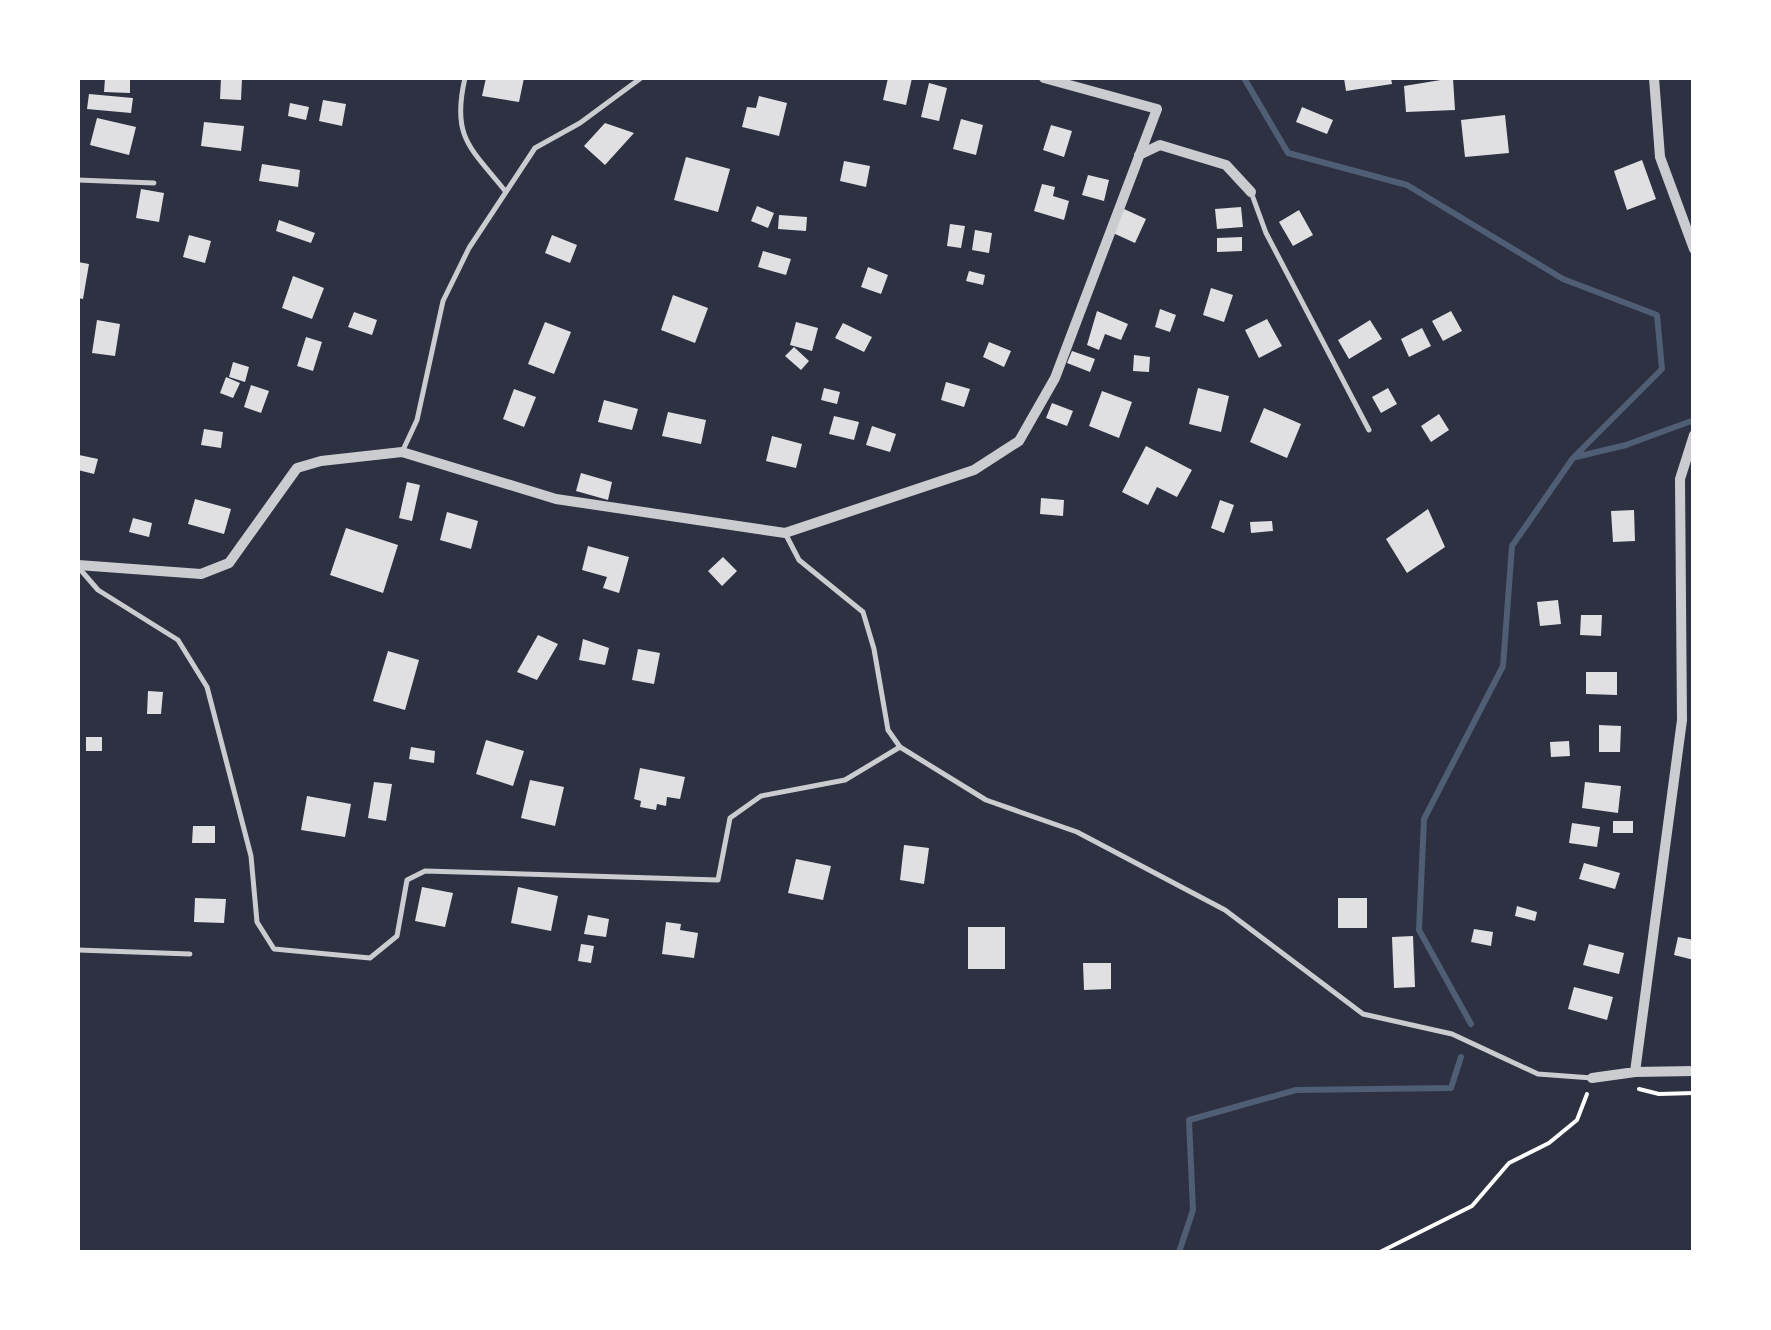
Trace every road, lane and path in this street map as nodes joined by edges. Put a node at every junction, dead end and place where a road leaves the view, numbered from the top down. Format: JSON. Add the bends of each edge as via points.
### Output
{"nodes":[{"id":1,"x":464,"y":78,"type":"edge"},
{"id":2,"x":641,"y":78,"type":"edge"},
{"id":3,"x":1044,"y":78,"type":"edge"},
{"id":4,"x":1654,"y":78,"type":"edge"},
{"id":5,"x":1138,"y":156,"type":"junction"},
{"id":6,"x":78,"y":180,"type":"edge"},
{"id":7,"x":154,"y":183,"type":"dead end"},
{"id":8,"x":506,"y":192,"type":"junction"},
{"id":9,"x":1250,"y":192,"type":"joint"},
{"id":10,"x":1694,"y":249,"type":"edge"},
{"id":11,"x":1369,"y":430,"type":"dead end"},
{"id":12,"x":1694,"y":435,"type":"edge"},
{"id":13,"x":402,"y":452,"type":"junction"},
{"id":14,"x":785,"y":533,"type":"junction"},
{"id":15,"x":78,"y":565,"type":"edge"},
{"id":16,"x":900,"y":746,"type":"junction"},
{"id":17,"x":78,"y":950,"type":"edge"},
{"id":18,"x":190,"y":954,"type":"dead end"},
{"id":19,"x":1634,"y":1072,"type":"junction"},
{"id":20,"x":1694,"y":1072,"type":"edge"},
{"id":21,"x":1592,"y":1078,"type":"junction"},
{"id":22,"x":1380,"y":1252,"type":"edge"}],
"edges":[{"from":1,"to":8,"type":"lane","via":[[458,106],[462,138]]},
{"from":2,"to":8,"type":"lane","via":[[536,148]]},
{"from":3,"to":5,"type":"street","via":[[1157,109]]},
{"from":4,"to":10,"type":"street","via":[[1660,157]]},
{"from":5,"to":9,"type":"street","via":[[1160,144],[1226,164]]},
{"from":5,"to":14,"type":"street","via":[[1055,378],[1019,440],[974,470]]},
{"from":6,"to":7,"type":"lane"},
{"from":8,"to":13,"type":"lane","via":[[444,302],[417,420]]},
{"from":9,"to":11,"type":"lane"},
{"from":12,"to":19,"type":"street","via":[[1680,480],[1682,720]]},
{"from":13,"to":14,"type":"street","via":[[556,499]]},
{"from":13,"to":15,"type":"street","via":[[297,468],[230,563],[201,574]]},
{"from":14,"to":16,"type":"lane","via":[[798,560],[863,612],[888,730]]},
{"from":15,"to":16,"type":"lane","via":[[98,590],[178,640],[207,687],[251,856],[257,922],[274,949],[370,958],[397,936],[407,880],[426,872],[718,880],[730,818],[761,796],[845,780]]},
{"from":16,"to":21,"type":"lane","via":[[986,800],[1077,832],[1225,910],[1363,1014],[1452,1034],[1538,1074]]},
{"from":17,"to":18,"type":"lane"},
{"from":19,"to":20,"type":"street"},
{"from":19,"to":21,"type":"street"},
{"from":21,"to":22,"type":"path","via":[[1577,1120],[1549,1143],[1509,1164],[1472,1206]]}]}
